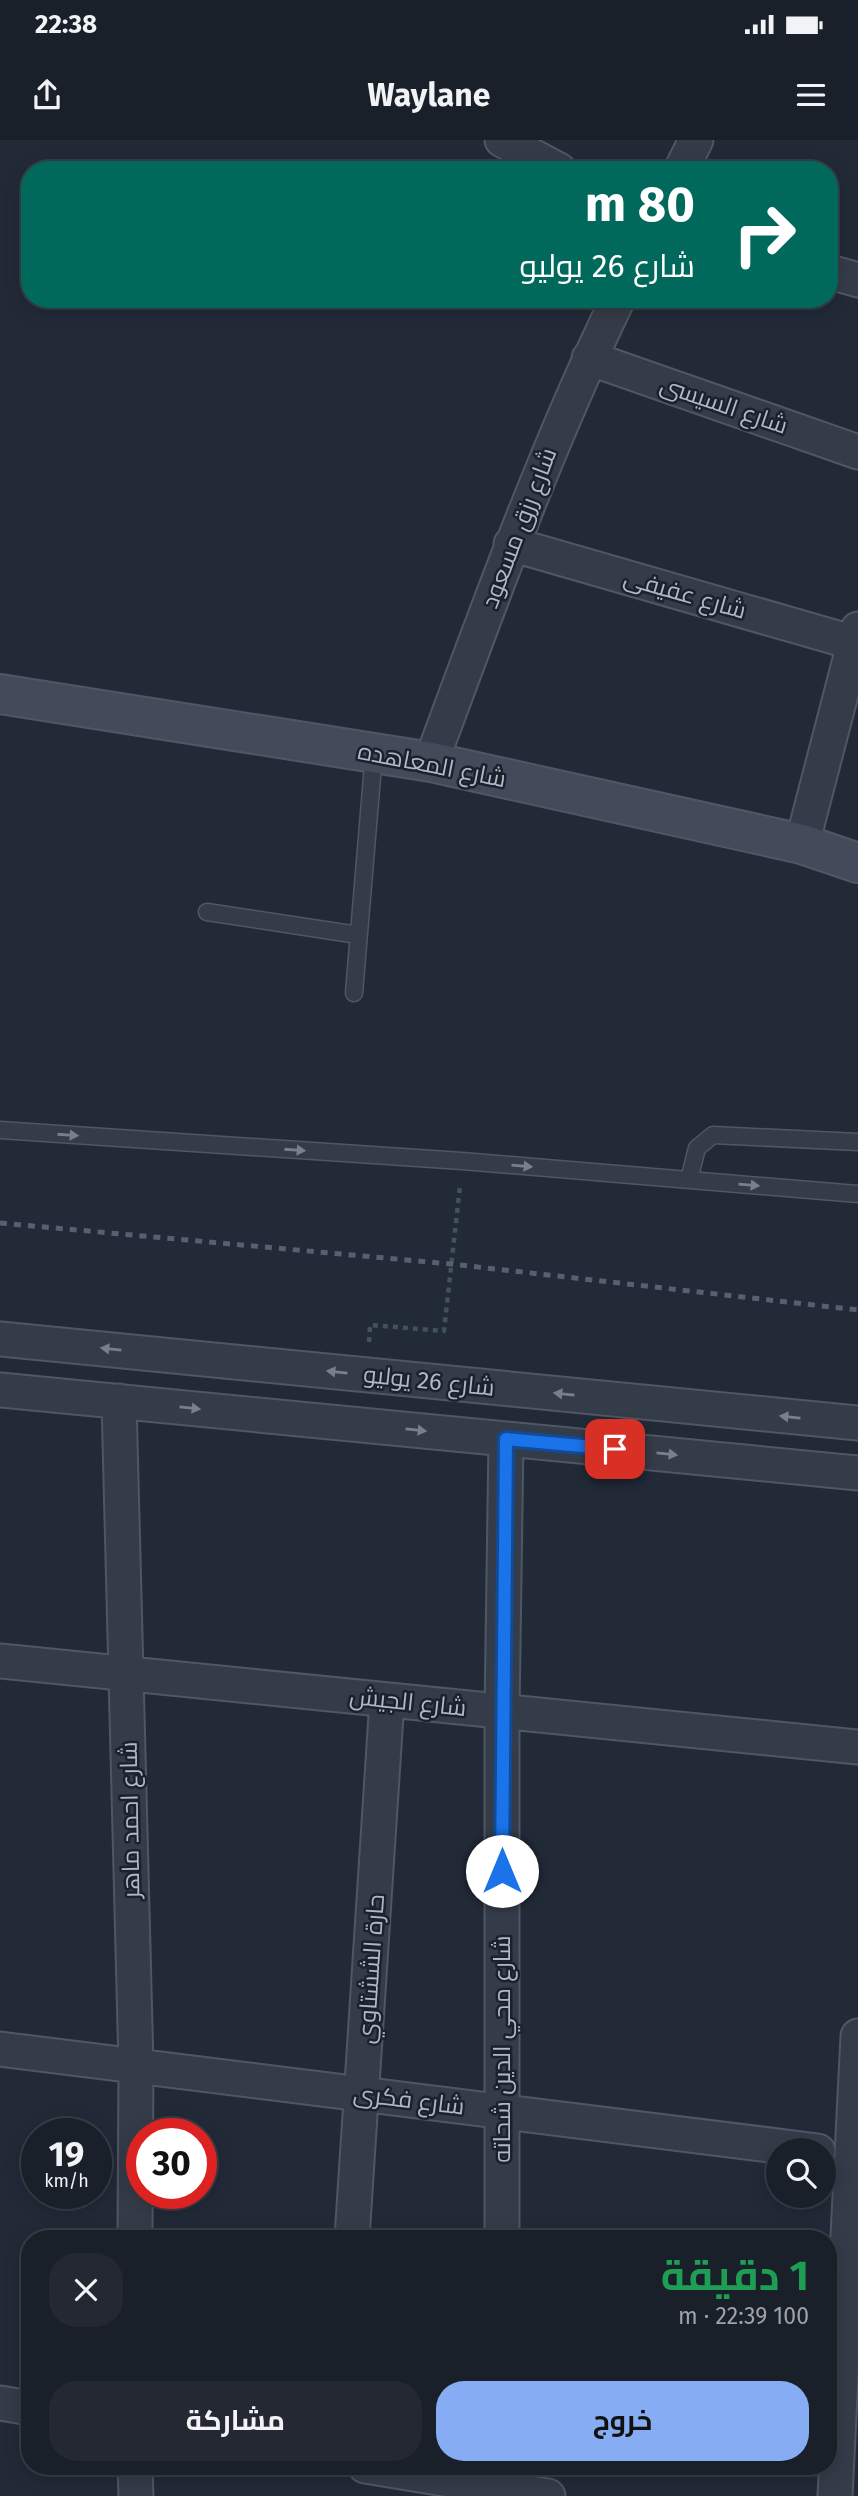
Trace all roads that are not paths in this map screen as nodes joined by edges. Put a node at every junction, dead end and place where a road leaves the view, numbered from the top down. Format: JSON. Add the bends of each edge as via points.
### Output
{"nodes":[{"id":1,"x":502,"y":140,"type":"edge"},
{"id":2,"x":696,"y":140,"type":"edge"},
{"id":3,"x":542,"y":161,"type":"edge"},
{"id":4,"x":686,"y":161,"type":"edge"},
{"id":5,"x":838,"y":274,"type":"edge"},
{"id":6,"x":858,"y":280,"type":"edge"},
{"id":7,"x":614,"y":308,"type":"edge"},
{"id":8,"x":590,"y":358,"type":"junction"},
{"id":9,"x":858,"y":452,"type":"edge"},
{"id":10,"x":511,"y":544,"type":"junction"},
{"id":11,"x":857,"y":639,"type":"edge"},
{"id":12,"x":0,"y":694,"type":"edge"},
{"id":13,"x":374,"y":753,"type":"junction"},
{"id":14,"x":431,"y":762,"type":"junction"},
{"id":15,"x":802,"y":844,"type":"junction"},
{"id":16,"x":858,"y":863,"type":"edge"},
{"id":17,"x":207,"y":912,"type":"dead end"},
{"id":18,"x":358,"y":935,"type":"junction"},
{"id":19,"x":354,"y":993,"type":"dead end"},
{"id":20,"x":0,"y":1130,"type":"edge"},
{"id":21,"x":858,"y":1142,"type":"edge"},
{"id":22,"x":689,"y":1180,"type":"junction"},
{"id":23,"x":858,"y":1194,"type":"edge"},
{"id":24,"x":0,"y":1339,"type":"edge"},
{"id":25,"x":0,"y":1390,"type":"edge"},
{"id":26,"x":119,"y":1401,"type":"junction"},
{"id":27,"x":858,"y":1423,"type":"edge"},
{"id":28,"x":506,"y":1439,"type":"junction"},
{"id":29,"x":858,"y":1473,"type":"edge"},
{"id":30,"x":0,"y":1661,"type":"edge"},
{"id":31,"x":126,"y":1674,"type":"junction"},
{"id":32,"x":387,"y":1700,"type":"junction"},
{"id":33,"x":502,"y":1711,"type":"junction"},
{"id":34,"x":858,"y":1747,"type":"edge"},
{"id":35,"x":858,"y":2036,"type":"edge"},
{"id":36,"x":0,"y":2049,"type":"edge"},
{"id":37,"x":136,"y":2066,"type":"junction"},
{"id":38,"x":363,"y":2095,"type":"junction"},
{"id":39,"x":502,"y":2112,"type":"junction"},
{"id":40,"x":766,"y":2145,"type":"edge"},
{"id":41,"x":845,"y":2154,"type":"edge"},
{"id":42,"x":135,"y":2230,"type":"edge"},
{"id":43,"x":353,"y":2230,"type":"edge"},
{"id":44,"x":502,"y":2230,"type":"edge"},
{"id":45,"x":837,"y":2312,"type":"edge"},
{"id":46,"x":0,"y":2403,"type":"edge"},
{"id":47,"x":21,"y":2406,"type":"edge"},
{"id":48,"x":135,"y":2475,"type":"edge"},
{"id":49,"x":477,"y":2475,"type":"edge"},
{"id":50,"x":835,"y":2475,"type":"edge"},
{"id":51,"x":502,"y":2477,"type":"edge"},
{"id":52,"x":136,"y":2496,"type":"edge"},
{"id":53,"x":548,"y":2496,"type":"edge"},
{"id":54,"x":835,"y":2496,"type":"edge"}],
"edges":[{"from":1,"to":3,"type":"street"},
{"from":2,"to":4,"type":"street"},
{"from":5,"to":6,"type":"street"},
{"from":7,"to":8,"type":"street","name":"شارع رزق مسعود"},
{"from":8,"to":9,"type":"street","name":"شارع السيسى"},
{"from":8,"to":10,"type":"street","name":"شارع رزق مسعود"},
{"from":10,"to":11,"type":"street","name":"شارع عفيفى"},
{"from":10,"to":14,"type":"street","name":"شارع رزق مسعود"},
{"from":11,"to":15,"type":"street"},
{"from":12,"to":13,"type":"main road","name":"شارع المعاهده"},
{"from":13,"to":14,"type":"main road","name":"شارع المعاهده"},
{"from":13,"to":18,"type":"lane"},
{"from":14,"to":15,"type":"main road","name":"شارع المعاهده"},
{"from":15,"to":16,"type":"main road","name":"شارع المعاهده"},
{"from":17,"to":18,"type":"lane"},
{"from":18,"to":19,"type":"lane"},
{"from":20,"to":22,"type":"lane","one_way":true},
{"from":21,"to":22,"type":"lane","via":[[713,1136],[697,1149]]},
{"from":22,"to":23,"type":"lane","one_way":true},
{"from":27,"to":24,"type":"street","name":"شارع 26 يوليو","one_way":true},
{"from":25,"to":26,"type":"street","name":"شارع 26 يوليو"},
{"from":26,"to":28,"type":"street","name":"شارع 26 يوليو","one_way":true},
{"from":26,"to":31,"type":"street","name":"شارع احمد ماهر"},
{"from":28,"to":29,"type":"street","name":"شارع 26 يوليو","one_way":true},
{"from":28,"to":33,"type":"street","name":"شارع محي الدين شحاته"},
{"from":30,"to":31,"type":"street","name":"شارع الجيش"},
{"from":31,"to":32,"type":"street","name":"شارع الجيش"},
{"from":31,"to":37,"type":"street","name":"شارع احمد ماهر"},
{"from":32,"to":33,"type":"street","name":"شارع الجيش"},
{"from":32,"to":38,"type":"street","name":"حارة الششتاوي"},
{"from":33,"to":34,"type":"street","name":"شارع الجيش"},
{"from":33,"to":39,"type":"street","name":"شارع محي الدين شحاته"},
{"from":35,"to":41,"type":"street"},
{"from":36,"to":37,"type":"street","name":"شارع فكرى"},
{"from":37,"to":38,"type":"street","name":"شارع فكرى"},
{"from":37,"to":42,"type":"street","name":"شارع احمد ماهر"},
{"from":38,"to":39,"type":"street","name":"شارع فكرى"},
{"from":38,"to":43,"type":"street","name":"حارة الششتاوي"},
{"from":39,"to":40,"type":"street","name":"شارع فكرى"},
{"from":39,"to":44,"type":"street","name":"شارع محي الدين شحاته"},
{"from":41,"to":45,"type":"street"},
{"from":46,"to":47,"type":"street"},
{"from":48,"to":52,"type":"street"},
{"from":49,"to":51,"type":"street"},
{"from":50,"to":54,"type":"street"},
{"from":51,"to":53,"type":"street"}]}
